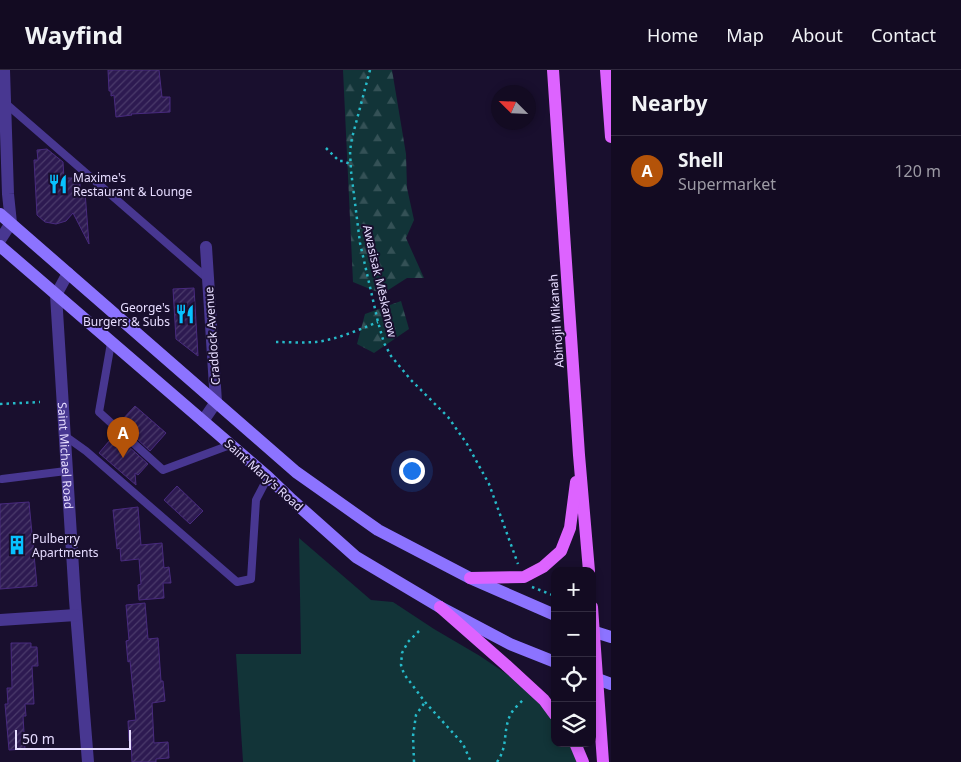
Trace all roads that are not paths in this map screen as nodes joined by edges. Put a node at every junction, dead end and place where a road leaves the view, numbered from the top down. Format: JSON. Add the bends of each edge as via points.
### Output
{"nodes":[{"id":1,"x":4,"y":70,"type":"edge"},
{"id":2,"x":553,"y":70,"type":"edge"},
{"id":3,"x":606,"y":70,"type":"edge"},
{"id":4,"x":3,"y":101,"type":"edge"},
{"id":5,"x":611,"y":137,"type":"edge"},
{"id":6,"x":0,"y":214,"type":"edge"},
{"id":7,"x":11,"y":224,"type":"junction"},
{"id":8,"x":0,"y":240,"type":"edge"},
{"id":9,"x":0,"y":246,"type":"edge"},
{"id":10,"x":206,"y":247,"type":"dead end"},
{"id":11,"x":68,"y":273,"type":"junction"},
{"id":12,"x":208,"y":279,"type":"junction"},
{"id":13,"x":56,"y":295,"type":"junction"},
{"id":14,"x":111,"y":343,"type":"junction"},
{"id":15,"x":216,"y":402,"type":"junction"},
{"id":16,"x":203,"y":421,"type":"junction"},
{"id":17,"x":64,"y":435,"type":"junction"},
{"id":18,"x":230,"y":445,"type":"junction"},
{"id":19,"x":579,"y":454,"type":"junction"},
{"id":20,"x":66,"y":471,"type":"junction"},
{"id":21,"x":268,"y":477,"type":"junction"},
{"id":22,"x":2,"y":479,"type":"dead end"},
{"id":23,"x":589,"y":567,"type":"edge"},
{"id":24,"x":470,"y":578,"type":"junction"},
{"id":25,"x":440,"y":607,"type":"junction"},
{"id":26,"x":551,"y":612,"type":"edge"},
{"id":27,"x":76,"y":615,"type":"junction"},
{"id":28,"x":0,"y":620,"type":"edge"},
{"id":29,"x":596,"y":632,"type":"edge"},
{"id":30,"x":611,"y":637,"type":"edge"},
{"id":31,"x":551,"y":660,"type":"edge"},
{"id":32,"x":596,"y":678,"type":"edge"},
{"id":33,"x":611,"y":684,"type":"edge"},
{"id":34,"x":596,"y":688,"type":"edge"},
{"id":35,"x":551,"y":710,"type":"edge"},
{"id":36,"x":577,"y":747,"type":"edge"},
{"id":37,"x":88,"y":762,"type":"edge"},
{"id":38,"x":583,"y":762,"type":"edge"},
{"id":39,"x":603,"y":762,"type":"edge"}],
"edges":[{"from":1,"to":4,"type":"street"},
{"from":2,"to":19,"type":"main road","name":"Abinojii Mikanah"},
{"from":3,"to":5,"type":"main road"},
{"from":4,"to":7,"type":"street"},
{"from":4,"to":12,"type":"lane"},
{"from":6,"to":7,"type":"main road","name":"Saint Mary's Road"},
{"from":7,"to":8,"type":"street"},
{"from":7,"to":11,"type":"main road","name":"Saint Mary's Road"},
{"from":9,"to":13,"type":"main road","name":"Saint Mary's Road"},
{"from":10,"to":12,"type":"street","name":"Craddock Avenue"},
{"from":11,"to":13,"type":"street"},
{"from":11,"to":15,"type":"main road","name":"Saint Mary's Road"},
{"from":12,"to":15,"type":"street","name":"Craddock Avenue"},
{"from":13,"to":14,"type":"main road","name":"Saint Mary's Road"},
{"from":13,"to":17,"type":"street","name":"Saint Michael Road"},
{"from":14,"to":16,"type":"main road","name":"Saint Mary's Road"},
{"from":14,"to":18,"type":"lane","via":[[99,412],[163,470]]},
{"from":15,"to":16,"type":"street","name":"Craddock Avenue"},
{"from":15,"to":24,"type":"main road","name":"Saint Mary's Road","via":[[296,472],[378,530]]},
{"from":16,"to":18,"type":"main road","name":"Saint Mary's Road"},
{"from":17,"to":20,"type":"street","name":"Saint Michael Road"},
{"from":17,"to":21,"type":"lane","via":[[237,582],[251,579],[256,500]]},
{"from":18,"to":21,"type":"main road","name":"Saint Mary's Road"},
{"from":19,"to":23,"type":"main road","name":"Abinojii Mikanah"},
{"from":19,"to":24,"type":"main road","via":[[570,528],[561,551],[526,580]]},
{"from":20,"to":22,"type":"lane"},
{"from":20,"to":27,"type":"street","name":"Saint Michael Road"},
{"from":21,"to":25,"type":"main road","name":"Saint Mary's Road","via":[[356,557]]},
{"from":24,"to":26,"type":"main road","name":"Saint Mary's Road"},
{"from":25,"to":31,"type":"main road","name":"Saint Mary's Road","via":[[510,644]]},
{"from":25,"to":35,"type":"main road"},
{"from":27,"to":28,"type":"street"},
{"from":27,"to":37,"type":"street","name":"Saint Michael Road"},
{"from":29,"to":30,"type":"main road"},
{"from":32,"to":33,"type":"main road"},
{"from":34,"to":39,"type":"main road"},
{"from":36,"to":38,"type":"main road"}]}
